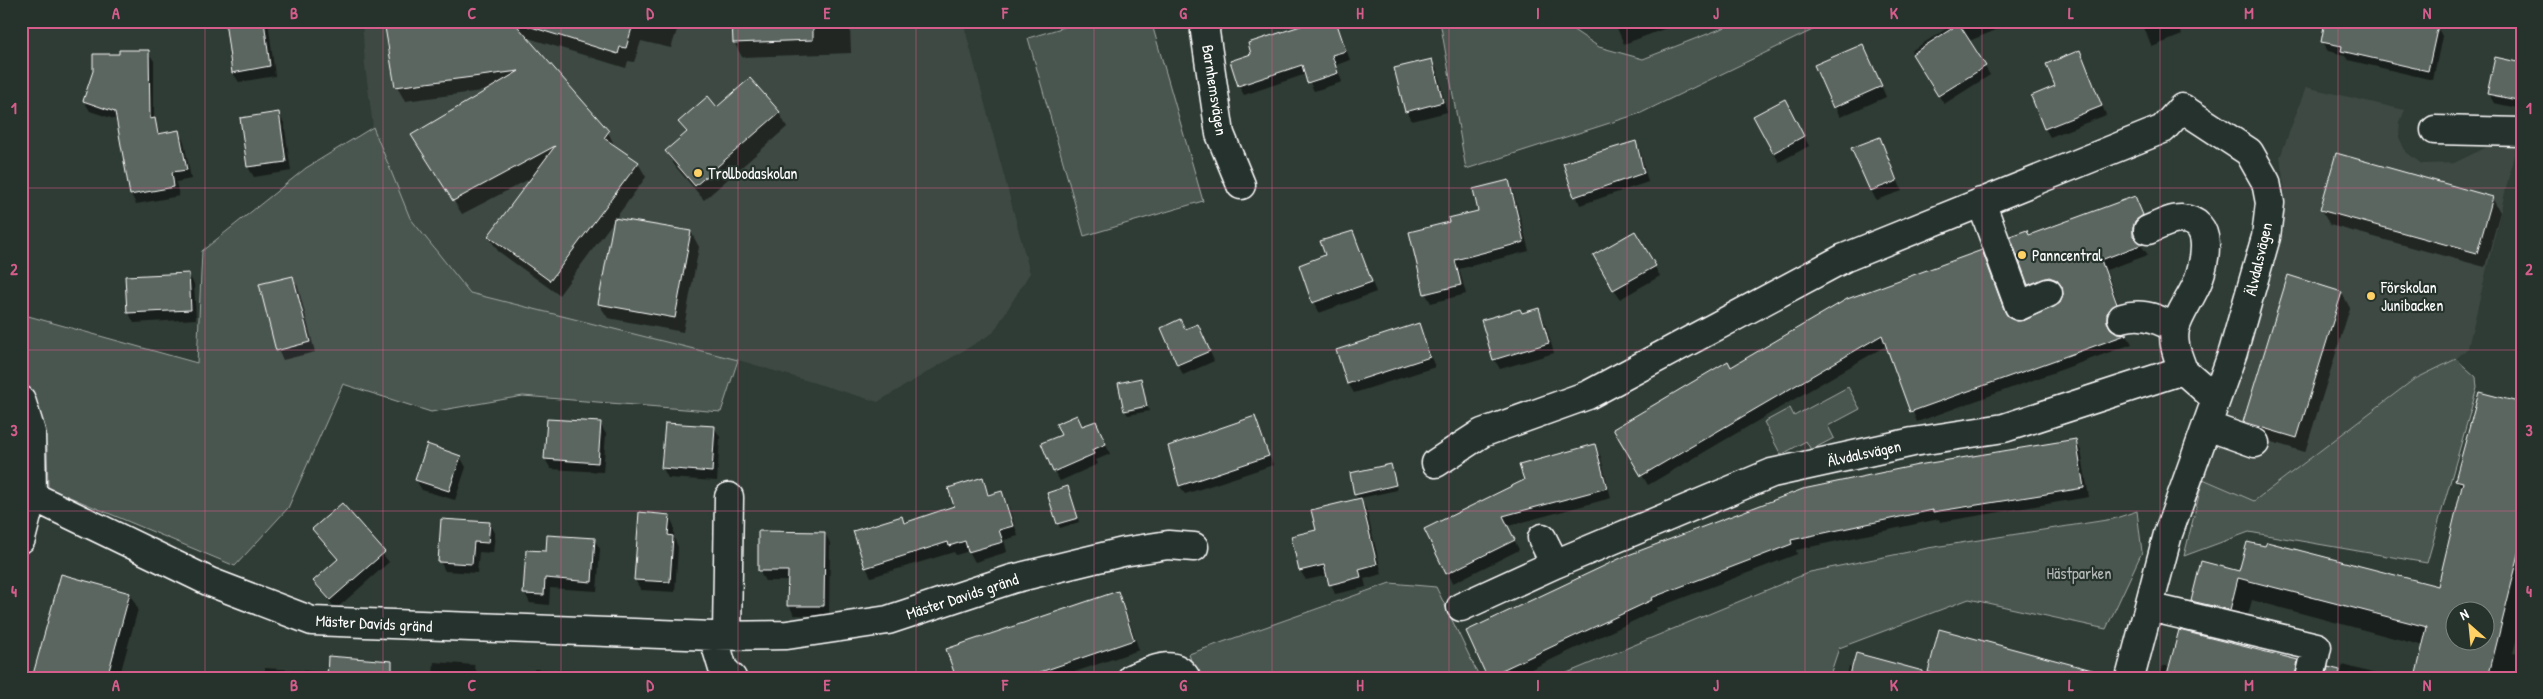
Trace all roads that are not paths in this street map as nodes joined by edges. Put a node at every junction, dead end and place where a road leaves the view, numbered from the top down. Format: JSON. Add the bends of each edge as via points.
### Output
{"nodes":[{"id":1,"x":1206,"y":21,"type":"edge"},
{"id":2,"x":2435,"y":130,"type":"dead end"},
{"id":3,"x":2522,"y":132,"type":"edge"},
{"id":4,"x":1241,"y":186,"type":"dead end"},
{"id":5,"x":1981,"y":202,"type":"junction"},
{"id":6,"x":2148,"y":230,"type":"dead end"},
{"id":7,"x":2048,"y":293,"type":"dead end"},
{"id":8,"x":2122,"y":318,"type":"dead end"},
{"id":9,"x":2175,"y":328,"type":"junction"},
{"id":10,"x":2183,"y":370,"type":"junction"},
{"id":11,"x":2216,"y":399,"type":"junction"},
{"id":12,"x":21,"y":400,"type":"edge"},
{"id":13,"x":2207,"y":426,"type":"junction"},
{"id":14,"x":2255,"y":443,"type":"dead end"},
{"id":15,"x":1436,"y":462,"type":"dead end"},
{"id":16,"x":32,"y":496,"type":"junction"},
{"id":17,"x":729,"y":497,"type":"dead end"},
{"id":18,"x":1542,"y":538,"type":"dead end"},
{"id":19,"x":21,"y":539,"type":"edge"},
{"id":20,"x":1194,"y":547,"type":"dead end"},
{"id":21,"x":1555,"y":564,"type":"junction"},
{"id":22,"x":1461,"y":607,"type":"dead end"},
{"id":23,"x":2149,"y":607,"type":"junction"},
{"id":24,"x":720,"y":635,"type":"junction"},
{"id":25,"x":732,"y":678,"type":"edge"},
{"id":26,"x":1132,"y":678,"type":"edge"},
{"id":27,"x":1186,"y":678,"type":"edge"},
{"id":28,"x":2130,"y":678,"type":"edge"},
{"id":29,"x":2310,"y":678,"type":"edge"}],
"edges":[{"from":1,"to":4,"type":"street","name":"Barnhemsvägen","via":[[1220,134]]},
{"from":2,"to":3,"type":"street"},
{"from":5,"to":7,"type":"street","via":[[2019,306]]},
{"from":5,"to":11,"type":"street","name":"Älvdalsvägen","via":[[2163,129],[2182,108],[2249,152],[2266,182],[2270,203],[2266,237]]},
{"from":5,"to":15,"type":"street","name":"Älvdalsvägen","via":[[1844,258],[1588,395],[1482,433]]},
{"from":6,"to":9,"type":"street","via":[[2181,219],[2198,225],[2203,232],[2206,248],[2198,281]]},
{"from":8,"to":9,"type":"street","via":[[2158,318]]},
{"from":9,"to":10,"type":"street","via":[[2174,347]]},
{"from":10,"to":11,"type":"street"},
{"from":10,"to":21,"type":"street","name":"Älvdalsvägen","via":[[2004,428],[1913,442],[1772,473]]},
{"from":11,"to":13,"type":"street","name":"Älvdalsvägen"},
{"from":12,"to":16,"type":"street","via":[[31,432]]},
{"from":13,"to":14,"type":"street"},
{"from":13,"to":23,"type":"street","name":"Älvdalsvägen","via":[[2168,534]]},
{"from":16,"to":19,"type":"street"},
{"from":16,"to":24,"type":"street","name":"Mäster Davids gränd","via":[[210,582],[312,621]]},
{"from":17,"to":24,"type":"street"},
{"from":18,"to":21,"type":"street"},
{"from":20,"to":24,"type":"street","name":"Mäster Davids gränd","via":[[1168,545],[1123,552],[1012,579],[888,620],[787,635]]},
{"from":21,"to":22,"type":"street","name":"Älvdalsvägen"},
{"from":23,"to":28,"type":"street","name":"Älvdalsvägen"},
{"from":23,"to":29,"type":"street","via":[[2317,647]]},
{"from":24,"to":25,"type":"street","via":[[723,669]]},
{"from":26,"to":27,"type":"street","via":[[1170,666],[1181,670]]}]}
